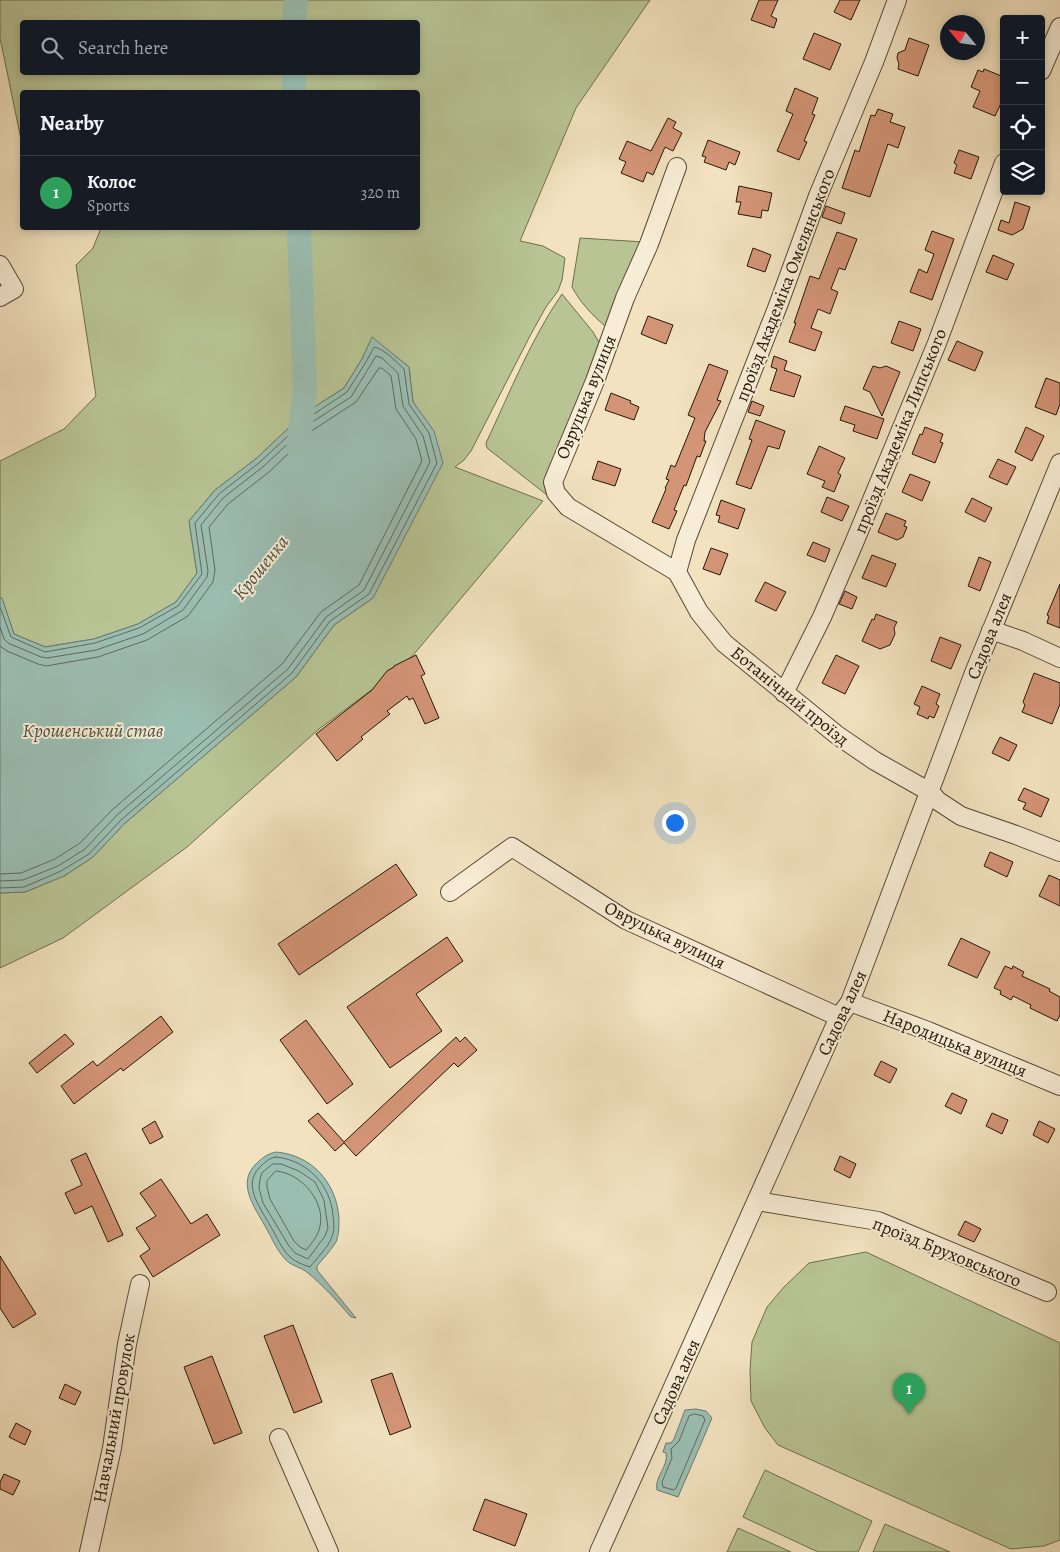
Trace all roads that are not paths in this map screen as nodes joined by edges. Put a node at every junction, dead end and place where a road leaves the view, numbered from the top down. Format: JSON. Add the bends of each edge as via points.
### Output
{"nodes":[{"id":1,"x":897,"y":0,"type":"edge"},
{"id":2,"x":1060,"y":27,"type":"edge"},
{"id":3,"x":1045,"y":62,"type":"edge"},
{"id":4,"x":677,"y":167,"type":"dead end"},
{"id":5,"x":1000,"y":174,"type":"edge"},
{"id":6,"x":0,"y":265,"type":"edge"},
{"id":7,"x":7,"y":293,"type":"edge"},
{"id":8,"x":1060,"y":463,"type":"edge"},
{"id":9,"x":677,"y":572,"type":"junction"},
{"id":10,"x":991,"y":630,"type":"junction"},
{"id":11,"x":1060,"y":658,"type":"edge"},
{"id":12,"x":784,"y":693,"type":"junction"},
{"id":13,"x":930,"y":792,"type":"junction"},
{"id":14,"x":1060,"y":852,"type":"edge"},
{"id":15,"x":450,"y":892,"type":"dead end"},
{"id":16,"x":850,"y":1002,"type":"junction"},
{"id":17,"x":839,"y":1017,"type":"junction"},
{"id":18,"x":1060,"y":1086,"type":"edge"},
{"id":19,"x":757,"y":1201,"type":"junction"},
{"id":20,"x":140,"y":1284,"type":"dead end"},
{"id":21,"x":1048,"y":1292,"type":"dead end"},
{"id":22,"x":279,"y":1438,"type":"dead end"},
{"id":23,"x":89,"y":1552,"type":"edge"},
{"id":24,"x":328,"y":1552,"type":"edge"},
{"id":25,"x":599,"y":1552,"type":"edge"}],
"edges":[{"from":1,"to":9,"type":"street","name":"проїзд Академіка Омелянського","via":[[818,196],[686,540]]},
{"from":2,"to":3,"type":"street"},
{"from":4,"to":9,"type":"street","name":"Овруцька вулиця","via":[[553,482],[556,493],[568,506]]},
{"from":5,"to":12,"type":"street","name":"проїзд Академіка Липського","via":[[936,343],[847,562]]},
{"from":6,"to":7,"type":"street"},
{"from":8,"to":10,"type":"street","name":"Садова алея"},
{"from":9,"to":12,"type":"street","name":"Ботанічний проїзд","via":[[711,629]]},
{"from":10,"to":11,"type":"street"},
{"from":10,"to":13,"type":"street","name":"Садова алея"},
{"from":12,"to":13,"type":"street","name":"Ботанічний проїзд","via":[[875,762]]},
{"from":13,"to":14,"type":"street","name":"Ботанічний проїзд","via":[[961,816]]},
{"from":13,"to":16,"type":"street","name":"Садова алея"},
{"from":15,"to":17,"type":"street","name":"Овруцька вулиця","via":[[512,847],[626,920]]},
{"from":16,"to":17,"type":"street","name":"Садова алея"},
{"from":16,"to":18,"type":"street","name":"Народицька вулиця"},
{"from":17,"to":19,"type":"street","name":"Садова алея"},
{"from":19,"to":21,"type":"street","name":"проїзд Бруховського","via":[[878,1221]]},
{"from":19,"to":25,"type":"street","name":"Садова алея"},
{"from":20,"to":23,"type":"street","name":"Навчальний провулок","via":[[127,1344],[112,1448]]},
{"from":22,"to":24,"type":"street"}]}
